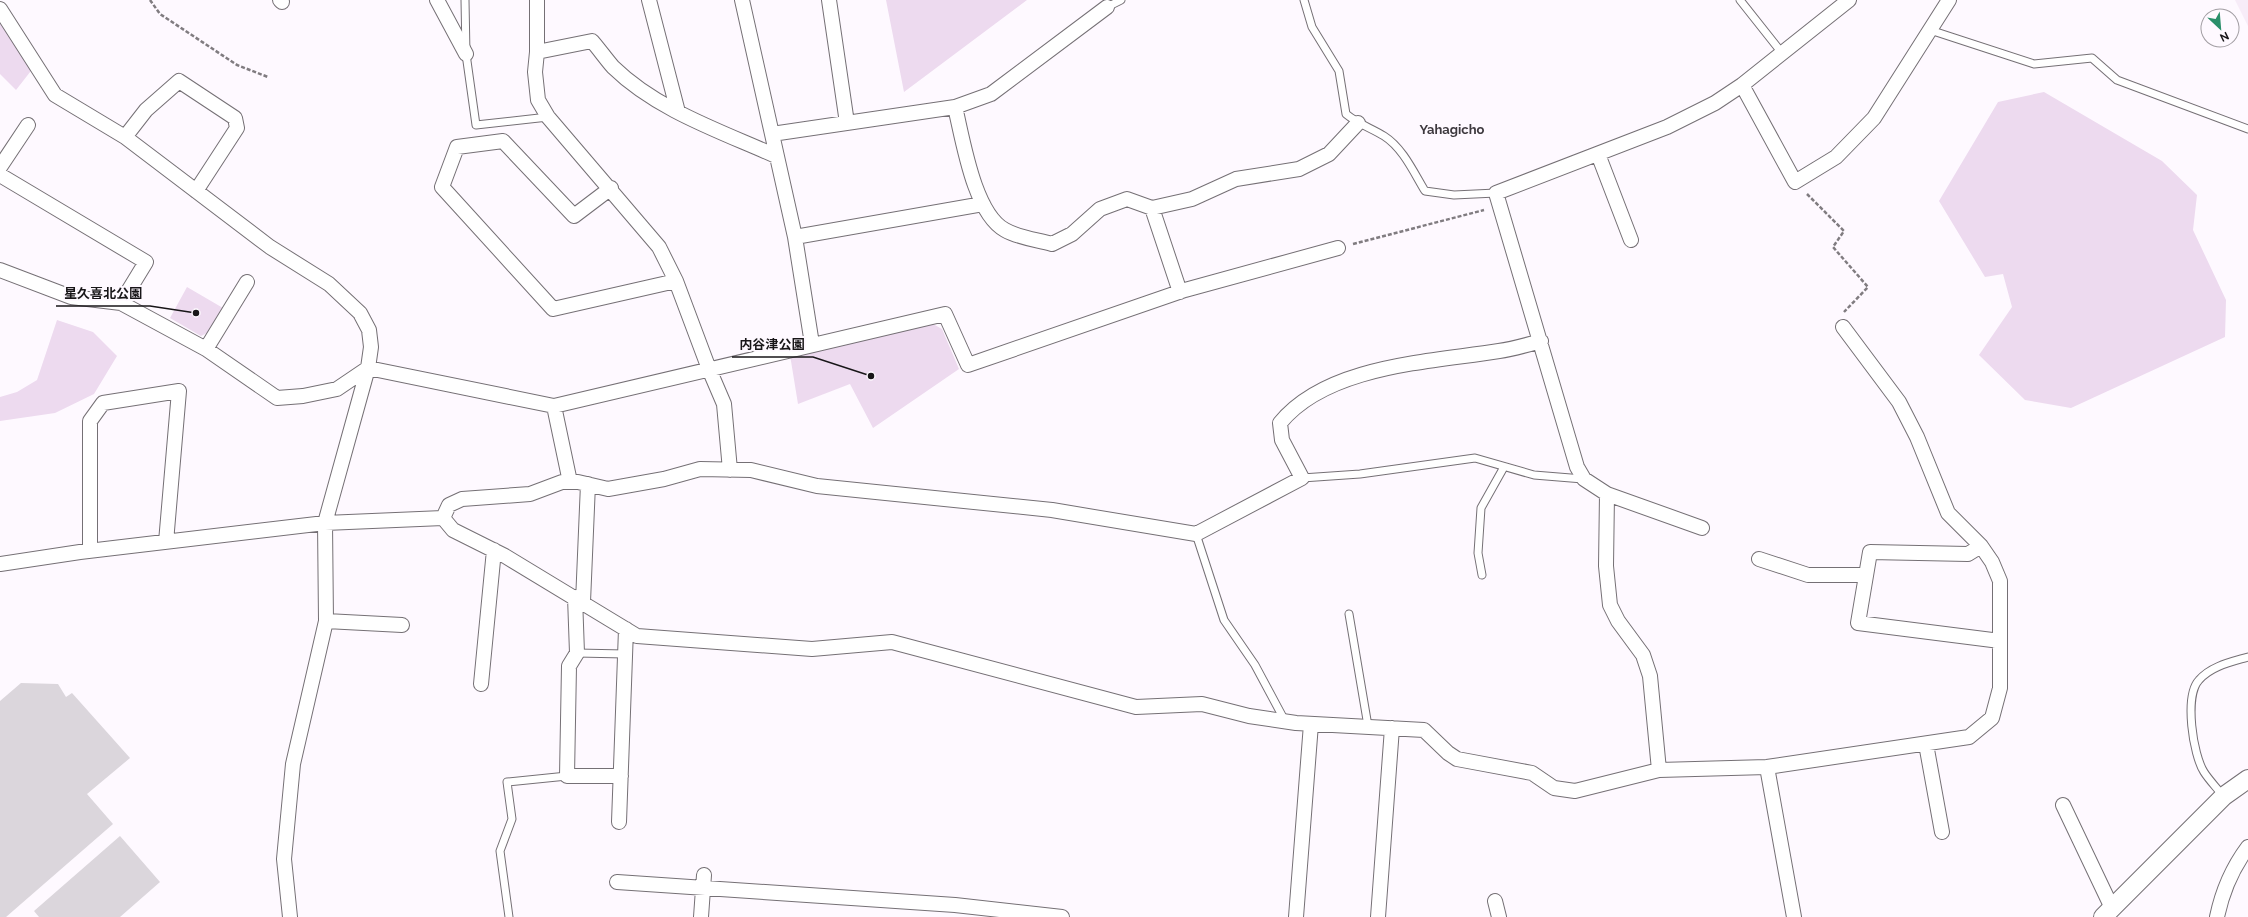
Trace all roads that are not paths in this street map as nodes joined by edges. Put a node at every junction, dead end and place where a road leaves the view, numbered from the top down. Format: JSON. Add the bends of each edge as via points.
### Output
{"nodes":[{"id":1,"x":437,"y":0,"type":"edge"},
{"id":2,"x":465,"y":0,"type":"edge"},
{"id":3,"x":537,"y":0,"type":"edge"},
{"id":4,"x":650,"y":0,"type":"edge"},
{"id":5,"x":742,"y":0,"type":"edge"},
{"id":6,"x":829,"y":0,"type":"edge"},
{"id":7,"x":1121,"y":0,"type":"edge"},
{"id":8,"x":1304,"y":0,"type":"edge"},
{"id":9,"x":1740,"y":0,"type":"edge"},
{"id":10,"x":1849,"y":0,"type":"edge"},
{"id":11,"x":1949,"y":0,"type":"edge"},
{"id":12,"x":1107,"y":7,"type":"joint"},
{"id":13,"x":0,"y":9,"type":"edge"},
{"id":14,"x":1930,"y":30,"type":"junction"},
{"id":15,"x":537,"y":52,"type":"junction"},
{"id":16,"x":1782,"y":53,"type":"junction"},
{"id":17,"x":466,"y":54,"type":"junction"},
{"id":18,"x":1742,"y":84,"type":"junction"},
{"id":19,"x":955,"y":108,"type":"junction"},
{"id":20,"x":678,"y":112,"type":"junction"},
{"id":21,"x":548,"y":117,"type":"junction"},
{"id":22,"x":847,"y":122,"type":"junction"},
{"id":23,"x":1358,"y":123,"type":"junction"},
{"id":24,"x":28,"y":125,"type":"dead end"},
{"id":25,"x":2248,"y":129,"type":"edge"},
{"id":26,"x":772,"y":134,"type":"junction"},
{"id":27,"x":125,"y":138,"type":"junction"},
{"id":28,"x":1598,"y":154,"type":"junction"},
{"id":29,"x":776,"y":156,"type":"junction"},
{"id":30,"x":0,"y":167,"type":"edge"},
{"id":31,"x":0,"y":175,"type":"edge"},
{"id":32,"x":611,"y":188,"type":"junction"},
{"id":33,"x":196,"y":191,"type":"junction"},
{"id":34,"x":1498,"y":199,"type":"junction"},
{"id":35,"x":983,"y":204,"type":"junction"},
{"id":36,"x":1152,"y":208,"type":"junction"},
{"id":37,"x":795,"y":237,"type":"junction"},
{"id":38,"x":1631,"y":240,"type":"dead end"},
{"id":39,"x":1338,"y":248,"type":"road end"},
{"id":40,"x":0,"y":270,"type":"edge"},
{"id":41,"x":676,"y":281,"type":"junction"},
{"id":42,"x":247,"y":282,"type":"dead end"},
{"id":43,"x":1180,"y":292,"type":"junction"},
{"id":44,"x":121,"y":303,"type":"junction"},
{"id":45,"x":1843,"y":327,"type":"road end"},
{"id":46,"x":1541,"y":341,"type":"junction"},
{"id":47,"x":812,"y":344,"type":"junction"},
{"id":48,"x":206,"y":349,"type":"junction"},
{"id":49,"x":368,"y":368,"type":"junction"},
{"id":50,"x":708,"y":369,"type":"junction"},
{"id":51,"x":554,"y":406,"type":"junction"},
{"id":52,"x":1504,"y":467,"type":"junction"},
{"id":53,"x":730,"y":470,"type":"junction"},
{"id":54,"x":1302,"y":478,"type":"junction"},
{"id":55,"x":1584,"y":479,"type":"junction"},
{"id":56,"x":570,"y":482,"type":"junction"},
{"id":57,"x":588,"y":484,"type":"junction"},
{"id":58,"x":1607,"y":494,"type":"junction"},
{"id":59,"x":443,"y":518,"type":"junction"},
{"id":60,"x":325,"y":523,"type":"junction"},
{"id":61,"x":1702,"y":528,"type":"dead end"},
{"id":62,"x":1196,"y":534,"type":"junction"},
{"id":63,"x":166,"y":542,"type":"junction"},
{"id":64,"x":1981,"y":546,"type":"junction"},
{"id":65,"x":494,"y":550,"type":"junction"},
{"id":66,"x":90,"y":551,"type":"junction"},
{"id":67,"x":1759,"y":559,"type":"dead end"},
{"id":68,"x":0,"y":564,"type":"edge"},
{"id":69,"x":1482,"y":575,"type":"dead end"},
{"id":70,"x":1866,"y":576,"type":"junction"},
{"id":71,"x":579,"y":599,"type":"junction"},
{"id":72,"x":1349,"y":614,"type":"dead end"},
{"id":73,"x":326,"y":620,"type":"junction"},
{"id":74,"x":402,"y":625,"type":"dead end"},
{"id":75,"x":626,"y":629,"type":"junction"},
{"id":76,"x":2000,"y":641,"type":"junction"},
{"id":77,"x":577,"y":653,"type":"junction"},
{"id":78,"x":625,"y":654,"type":"junction"},
{"id":79,"x":2248,"y":657,"type":"edge"},
{"id":80,"x":480,"y":684,"type":"dead end"},
{"id":81,"x":1285,"y":721,"type":"junction"},
{"id":82,"x":1311,"y":724,"type":"junction"},
{"id":83,"x":1368,"y":726,"type":"junction"},
{"id":84,"x":1392,"y":728,"type":"junction"},
{"id":85,"x":1926,"y":744,"type":"junction"},
{"id":86,"x":1767,"y":767,"type":"junction"},
{"id":87,"x":1659,"y":770,"type":"junction"},
{"id":88,"x":566,"y":776,"type":"junction"},
{"id":89,"x":621,"y":776,"type":"junction"},
{"id":90,"x":2248,"y":779,"type":"edge"},
{"id":91,"x":2224,"y":796,"type":"junction"},
{"id":92,"x":2063,"y":805,"type":"dead end"},
{"id":93,"x":620,"y":822,"type":"dead end"},
{"id":94,"x":1942,"y":832,"type":"dead end"},
{"id":95,"x":2248,"y":847,"type":"edge"},
{"id":96,"x":704,"y":881,"type":"junction"},
{"id":97,"x":617,"y":882,"type":"dead end"},
{"id":98,"x":1495,"y":901,"type":"dead end"},
{"id":99,"x":955,"y":911,"type":"edge"},
{"id":100,"x":2107,"y":913,"type":"edge"},
{"id":101,"x":290,"y":917,"type":"edge"},
{"id":102,"x":509,"y":917,"type":"edge"},
{"id":103,"x":701,"y":917,"type":"edge"},
{"id":104,"x":1062,"y":917,"type":"edge"},
{"id":105,"x":1296,"y":917,"type":"edge"},
{"id":106,"x":1378,"y":917,"type":"edge"},
{"id":107,"x":1499,"y":917,"type":"edge"},
{"id":108,"x":1794,"y":917,"type":"edge"},
{"id":109,"x":2217,"y":917,"type":"edge"}],
"edges":[{"from":1,"to":17,"type":"street"},
{"from":2,"to":17,"type":"lane"},
{"from":3,"to":15,"type":"street"},
{"from":4,"to":20,"type":"street"},
{"from":5,"to":26,"type":"street"},
{"from":6,"to":22,"type":"street"},
{"from":7,"to":12,"type":"lane"},
{"from":8,"to":23,"type":"lane","via":[[1312,27],[1338,71],[1346,114]]},
{"from":9,"to":16,"type":"lane"},
{"from":10,"to":16,"type":"street"},
{"from":11,"to":14,"type":"street"},
{"from":12,"to":19,"type":"street","via":[[991,94]]},
{"from":13,"to":27,"type":"street","via":[[55,95]]},
{"from":14,"to":18,"type":"street","via":[[1874,118],[1836,157],[1795,182]]},
{"from":14,"to":25,"type":"lane","via":[[2034,64],[2092,58],[2118,80]]},
{"from":15,"to":20,"type":"street","via":[[592,41],[614,67],[648,95]]},
{"from":15,"to":21,"type":"street","via":[[535,72],[538,100]]},
{"from":16,"to":18,"type":"street"},
{"from":17,"to":21,"type":"lane","via":[[476,125]]},
{"from":18,"to":28,"type":"street","via":[[1715,103],[1674,123]]},
{"from":19,"to":22,"type":"street"},
{"from":19,"to":35,"type":"street","via":[[970,172]]},
{"from":20,"to":29,"type":"street"},
{"from":21,"to":32,"type":"street"},
{"from":22,"to":26,"type":"street"},
{"from":23,"to":34,"type":"lane","via":[[1384,136],[1398,149],[1425,191]]},
{"from":23,"to":36,"type":"street","via":[[1329,154],[1299,169],[1236,179],[1192,199]]},
{"from":24,"to":30,"type":"street"},
{"from":26,"to":29,"type":"street"},
{"from":27,"to":33,"type":"street"},
{"from":27,"to":33,"type":"street","via":[[146,110],[179,81],[235,118],[237,128]]},
{"from":28,"to":34,"type":"street"},
{"from":28,"to":38,"type":"street"},
{"from":29,"to":37,"type":"street"},
{"from":31,"to":44,"type":"street","via":[[146,262]]},
{"from":32,"to":41,"type":"street","via":[[658,247]]},
{"from":32,"to":41,"type":"street","via":[[574,216],[503,141],[457,147],[442,187],[553,309]]},
{"from":33,"to":49,"type":"street","via":[[270,247],[329,284],[360,313],[369,330],[371,348]]},
{"from":34,"to":46,"type":"street"},
{"from":35,"to":36,"type":"street","via":[[1004,230],[1052,244],[1072,234],[1100,209],[1127,199]]},
{"from":35,"to":37,"type":"street"},
{"from":36,"to":43,"type":"street"},
{"from":37,"to":47,"type":"street"},
{"from":39,"to":43,"type":"street"},
{"from":40,"to":44,"type":"street","via":[[71,297]]},
{"from":41,"to":50,"type":"street"},
{"from":42,"to":48,"type":"street"},
{"from":43,"to":47,"type":"street","via":[[968,364],[945,314]]},
{"from":44,"to":48,"type":"street"},
{"from":45,"to":64,"type":"street","via":[[1899,402],[1917,437],[1948,512]]},
{"from":46,"to":54,"type":"street","via":[[1500,351],[1412,362],[1370,372],[1317,392],[1293,408],[1280,423],[1282,440]]},
{"from":46,"to":55,"type":"street","via":[[1577,467]]},
{"from":47,"to":50,"type":"street"},
{"from":48,"to":49,"type":"street","via":[[277,398],[337,389]]},
{"from":49,"to":51,"type":"street"},
{"from":49,"to":60,"type":"street"},
{"from":50,"to":51,"type":"street"},
{"from":50,"to":53,"type":"street","via":[[724,404]]},
{"from":51,"to":56,"type":"street"},
{"from":52,"to":54,"type":"lane","via":[[1475,458],[1360,474]]},
{"from":52,"to":55,"type":"lane","via":[[1534,475]]},
{"from":52,"to":69,"type":"lane","via":[[1481,508],[1478,553]]},
{"from":53,"to":57,"type":"street","via":[[700,469],[664,479],[608,489]]},
{"from":53,"to":62,"type":"street","via":[[751,470],[817,486],[1052,510]]},
{"from":54,"to":62,"type":"street"},
{"from":55,"to":58,"type":"street"},
{"from":56,"to":57,"type":"street"},
{"from":56,"to":59,"type":"street","via":[[562,482],[530,494],[462,499],[449,505]]},
{"from":57,"to":71,"type":"street"},
{"from":58,"to":61,"type":"street"},
{"from":58,"to":87,"type":"street","via":[[1606,566],[1610,605],[1618,621],[1643,655],[1650,676]]},
{"from":59,"to":60,"type":"street"},
{"from":59,"to":65,"type":"street","via":[[453,530]]},
{"from":60,"to":63,"type":"street"},
{"from":60,"to":73,"type":"street"},
{"from":62,"to":81,"type":"lane","via":[[1224,620],[1256,665]]},
{"from":63,"to":66,"type":"street"},
{"from":63,"to":66,"type":"street","via":[[179,391],[103,403],[90,421]]},
{"from":64,"to":70,"type":"street","via":[[1968,554],[1870,552]]},
{"from":64,"to":76,"type":"street","via":[[1992,562],[2000,581]]},
{"from":65,"to":71,"type":"street"},
{"from":65,"to":80,"type":"street"},
{"from":66,"to":68,"type":"street"},
{"from":67,"to":70,"type":"street","via":[[1808,575]]},
{"from":70,"to":76,"type":"street","via":[[1858,622]]},
{"from":71,"to":75,"type":"street"},
{"from":71,"to":77,"type":"street"},
{"from":72,"to":83,"type":"lane"},
{"from":73,"to":74,"type":"street"},
{"from":73,"to":101,"type":"street","via":[[293,764],[284,860]]},
{"from":75,"to":78,"type":"street"},
{"from":75,"to":81,"type":"street","via":[[637,636],[812,649],[892,642],[1136,707],[1202,704],[1249,716]]},
{"from":76,"to":85,"type":"street","via":[[2000,688],[1992,718],[1969,738]]},
{"from":77,"to":78,"type":"lane"},
{"from":77,"to":88,"type":"street","via":[[569,666]]},
{"from":78,"to":89,"type":"street"},
{"from":79,"to":91,"type":"lane","via":[[2217,667],[2198,681],[2191,700],[2193,737],[2203,771]]},
{"from":81,"to":82,"type":"street"},
{"from":82,"to":83,"type":"street"},
{"from":82,"to":105,"type":"street"},
{"from":83,"to":84,"type":"street"},
{"from":84,"to":87,"type":"street","via":[[1424,730],[1448,754],[1457,759],[1532,773],[1554,788],[1576,792]]},
{"from":84,"to":106,"type":"street"},
{"from":85,"to":86,"type":"street"},
{"from":85,"to":94,"type":"street"},
{"from":86,"to":87,"type":"street"},
{"from":86,"to":108,"type":"street"},
{"from":88,"to":89,"type":"street"},
{"from":88,"to":102,"type":"lane","via":[[508,782],[512,819],[500,851]]},
{"from":89,"to":93,"type":"street"},
{"from":90,"to":91,"type":"street"},
{"from":91,"to":100,"type":"street"},
{"from":92,"to":100,"type":"street"},
{"from":95,"to":109,"type":"street","via":[[2230,879],[2219,904]]},
{"from":96,"to":97,"type":"street"},
{"from":96,"to":99,"type":"street"},
{"from":96,"to":103,"type":"street"},
{"from":98,"to":107,"type":"street"},
{"from":99,"to":104,"type":"street"}]}
